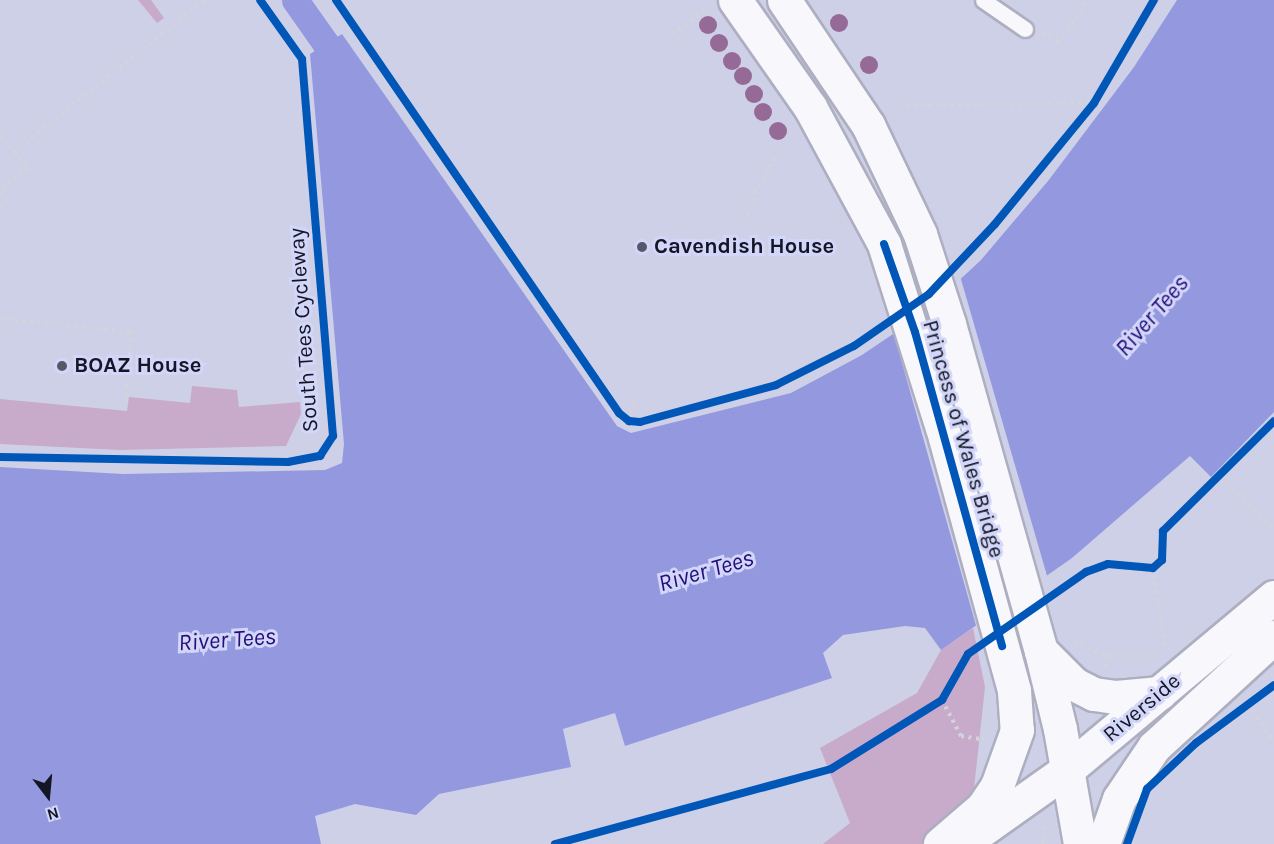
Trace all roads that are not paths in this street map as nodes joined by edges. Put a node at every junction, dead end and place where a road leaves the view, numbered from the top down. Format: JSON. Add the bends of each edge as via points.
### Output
{"nodes":[{"id":1,"x":784,"y":0,"type":"edge"},
{"id":2,"x":983,"y":0,"type":"edge"},
{"id":3,"x":725,"y":2,"type":"edge"},
{"id":4,"x":1030,"y":28,"type":"road end"},
{"id":5,"x":1274,"y":597,"type":"edge"},
{"id":6,"x":1274,"y":637,"type":"edge"},
{"id":7,"x":1038,"y":642,"type":"junction"},
{"id":8,"x":1160,"y":693,"type":"junction"},
{"id":9,"x":1068,"y":769,"type":"junction"},
{"id":10,"x":940,"y":844,"type":"edge"},
{"id":11,"x":962,"y":844,"type":"edge"},
{"id":12,"x":1080,"y":844,"type":"edge"},
{"id":13,"x":1103,"y":844,"type":"edge"}],
"edges":[{"from":1,"to":7,"type":"street","name":"Princess of Wales Bridge","via":[[868,125],[920,234]]},
{"from":2,"to":4,"type":"lane"},
{"from":3,"to":10,"type":"street","name":"Princess of Wales Bridge","via":[[810,108],[884,244],[918,343],[1002,646],[1017,710],[1014,747],[983,807]]},
{"from":5,"to":8,"type":"street","name":"Riverside"},
{"from":6,"to":13,"type":"street","name":"Riverside","via":[[1154,747],[1122,794]]},
{"from":7,"to":8,"type":"street","via":[[1074,684],[1094,694],[1116,697]]},
{"from":7,"to":9,"type":"street","name":"Princess of Wales Bridge"},
{"from":8,"to":9,"type":"street","name":"Riverside"},
{"from":9,"to":11,"type":"street","name":"Riverside"},
{"from":9,"to":12,"type":"street"}]}
